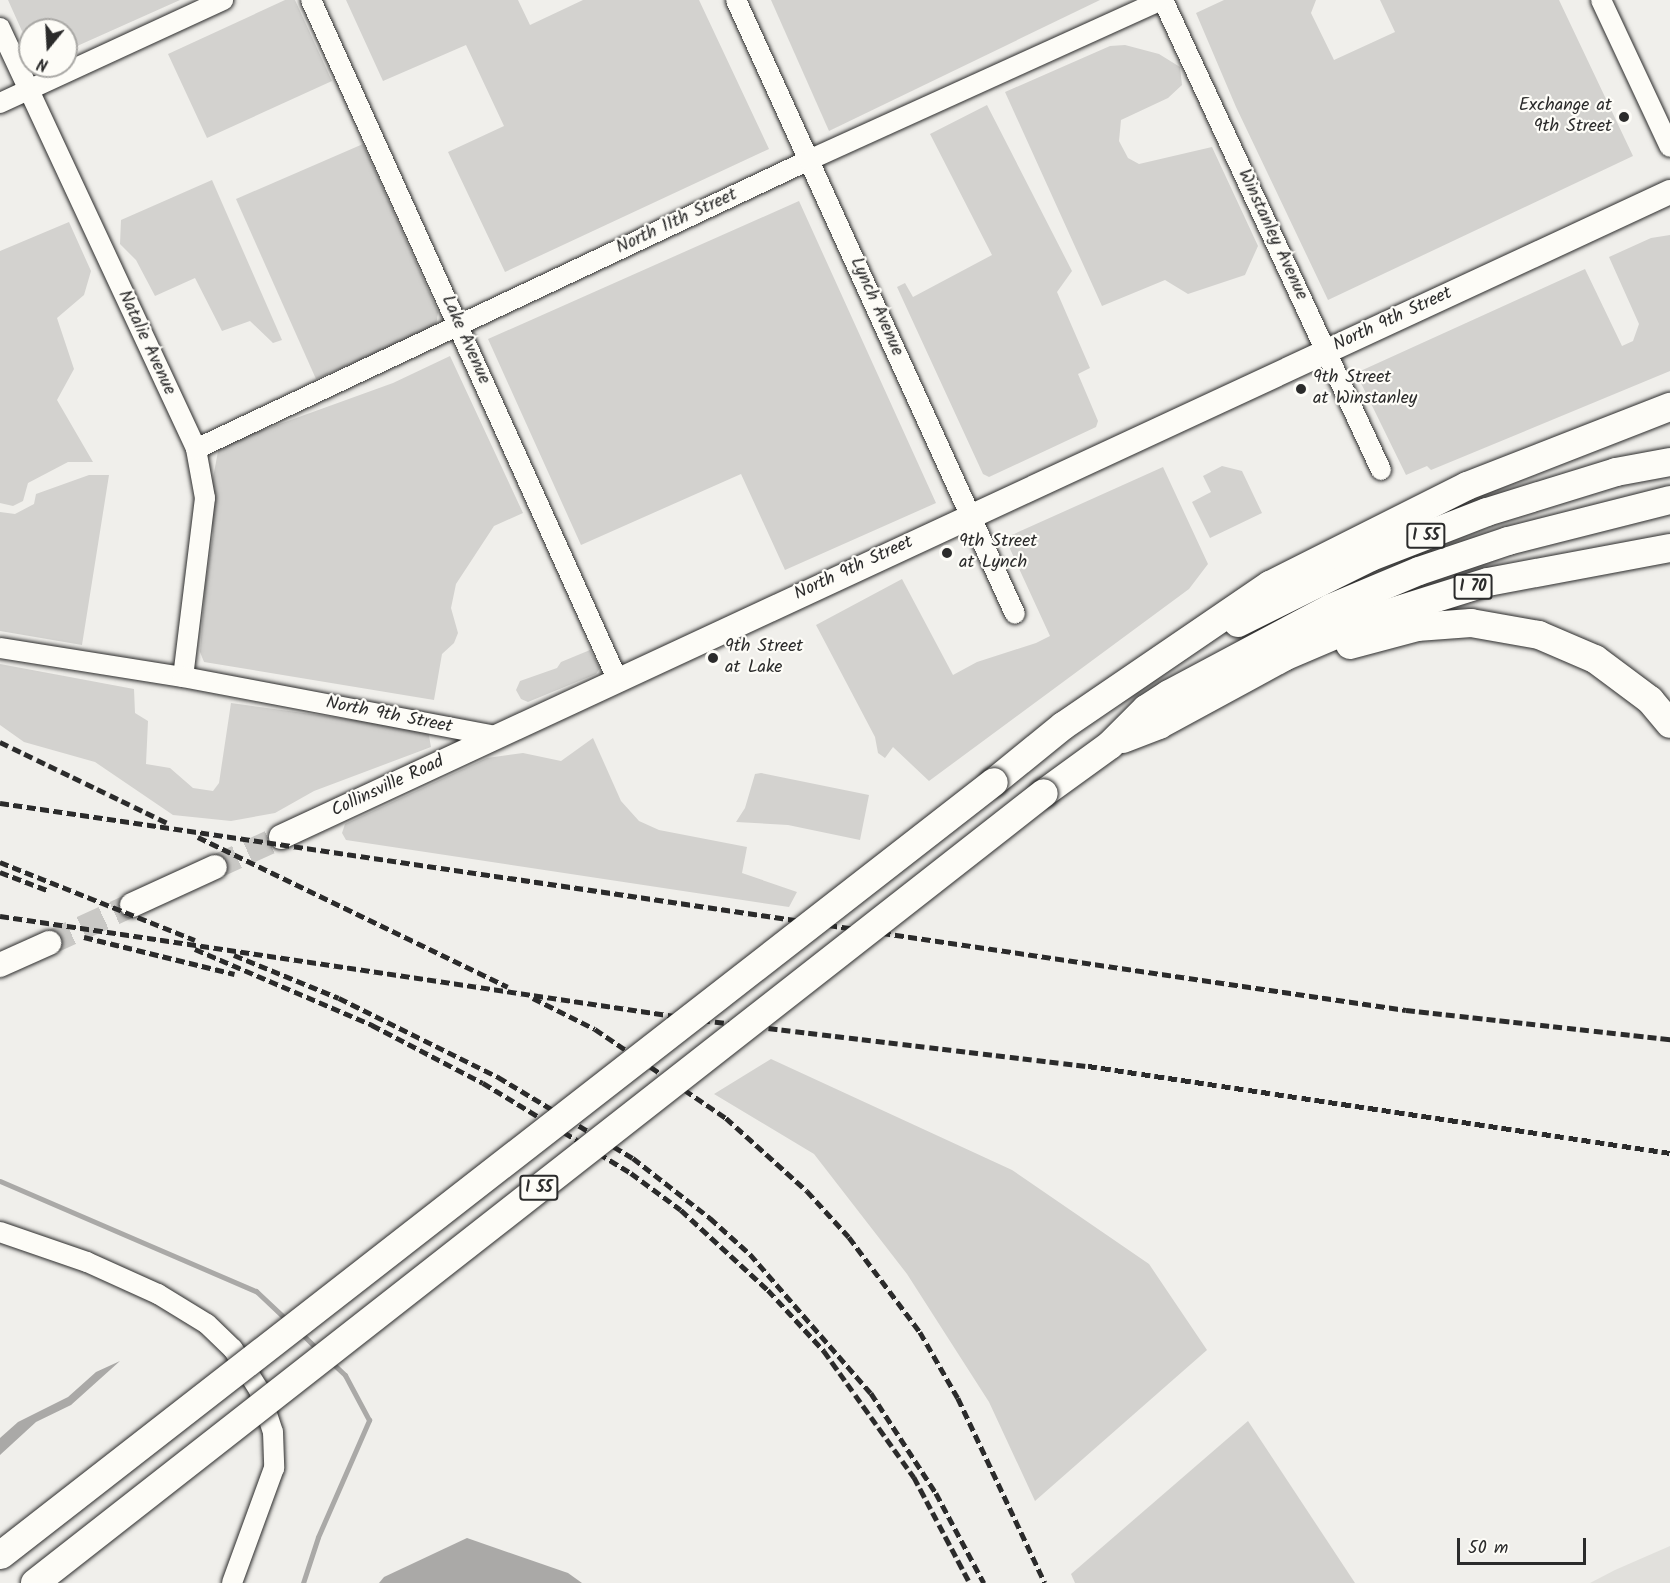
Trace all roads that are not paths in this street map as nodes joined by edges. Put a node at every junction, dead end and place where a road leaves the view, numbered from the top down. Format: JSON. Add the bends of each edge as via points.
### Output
{"nodes":[{"id":1,"x":223,"y":0,"type":"edge"},
{"id":2,"x":311,"y":0,"type":"edge"},
{"id":3,"x":736,"y":0,"type":"edge"},
{"id":4,"x":1162,"y":0,"type":"edge"},
{"id":5,"x":1601,"y":0,"type":"edge"},
{"id":6,"x":0,"y":28,"type":"edge"},
{"id":7,"x":29,"y":90,"type":"junction"},
{"id":8,"x":0,"y":103,"type":"edge"},
{"id":9,"x":1670,"y":147,"type":"edge"},
{"id":10,"x":809,"y":160,"type":"junction"},
{"id":11,"x":1670,"y":192,"type":"edge"},
{"id":12,"x":458,"y":325,"type":"junction"},
{"id":13,"x":1325,"y":351,"type":"junction"},
{"id":14,"x":1670,"y":387,"type":"edge"},
{"id":15,"x":1670,"y":407,"type":"edge"},
{"id":16,"x":196,"y":449,"type":"junction"},
{"id":17,"x":1670,"y":462,"type":"edge"},
{"id":18,"x":1381,"y":470,"type":"dead end"},
{"id":19,"x":1495,"y":474,"type":"junction"},
{"id":20,"x":1670,"y":500,"type":"edge"},
{"id":21,"x":970,"y":514,"type":"junction"},
{"id":22,"x":1670,"y":548,"type":"edge"},
{"id":23,"x":1015,"y":614,"type":"dead end"},
{"id":24,"x":1192,"y":640,"type":"junction"},
{"id":25,"x":0,"y":648,"type":"edge"},
{"id":26,"x":1284,"y":657,"type":"junction"},
{"id":27,"x":183,"y":677,"type":"junction"},
{"id":28,"x":618,"y":681,"type":"junction"},
{"id":29,"x":1670,"y":724,"type":"edge"},
{"id":30,"x":495,"y":736,"type":"junction"},
{"id":31,"x":1110,"y":745,"type":"junction"},
{"id":32,"x":281,"y":837,"type":"tunnel mouth"},
{"id":33,"x":216,"y":867,"type":"tunnel mouth"},
{"id":34,"x":132,"y":905,"type":"tunnel mouth"},
{"id":35,"x":49,"y":943,"type":"tunnel mouth"},
{"id":36,"x":0,"y":965,"type":"edge"},
{"id":37,"x":0,"y":1232,"type":"edge"},
{"id":38,"x":0,"y":1555,"type":"edge"},
{"id":39,"x":35,"y":1583,"type":"edge"},
{"id":40,"x":232,"y":1583,"type":"edge"}],
"edges":[{"from":1,"to":7,"type":"street"},
{"from":2,"to":12,"type":"street","name":"Lake Avenue"},
{"from":3,"to":10,"type":"street","name":"Lynch Avenue"},
{"from":4,"to":10,"type":"street","name":"North 11th Street"},
{"from":4,"to":13,"type":"street","name":"Winstanley Avenue"},
{"from":5,"to":9,"type":"street"},
{"from":6,"to":7,"type":"street","name":"Natalie Avenue"},
{"from":7,"to":8,"type":"street"},
{"from":7,"to":16,"type":"street","name":"Natalie Avenue"},
{"from":10,"to":12,"type":"street","name":"North 11th Street"},
{"from":10,"to":21,"type":"street","name":"Lynch Avenue"},
{"from":11,"to":13,"type":"main road","name":"North 9th Street"},
{"from":12,"to":16,"type":"street","name":"North 11th Street"},
{"from":12,"to":28,"type":"street","name":"Lake Avenue"},
{"from":13,"to":18,"type":"street","name":"Winstanley Avenue"},
{"from":13,"to":21,"type":"main road","name":"North 9th Street"},
{"from":14,"to":19,"type":"highway","via":[[1544,436]]},
{"from":15,"to":19,"type":"highway"},
{"from":16,"to":27,"type":"street","name":"Natalie Avenue","via":[[205,498]]},
{"from":17,"to":24,"type":"highway","number":"I 55","via":[[1616,472],[1487,512],[1371,556],[1249,618]]},
{"from":19,"to":24,"type":"highway","via":[[1381,526],[1279,580],[1240,602]]},
{"from":20,"to":31,"type":"highway","number":"I 55","via":[[1508,541],[1360,595],[1275,635],[1169,694],[1146,709]]},
{"from":21,"to":23,"type":"street","name":"Lynch Avenue"},
{"from":21,"to":28,"type":"main road","name":"North 9th Street"},
{"from":22,"to":26,"type":"highway","number":"I 70","via":[[1488,582],[1382,615]]},
{"from":24,"to":38,"type":"highway","number":"I 55","bridge":true,"via":[[1063,726]]},
{"from":25,"to":27,"type":"street","name":"North 9th Street"},
{"from":26,"to":29,"type":"highway","via":[[1311,659],[1417,627],[1471,623],[1539,635],[1595,659],[1650,700]]},
{"from":26,"to":31,"type":"highway","number":"I 70","via":[[1159,725]]},
{"from":27,"to":30,"type":"street","name":"North 9th Street"},
{"from":28,"to":30,"type":"main road","name":"North 9th Street"},
{"from":30,"to":32,"type":"main road","name":"Collinsville Road"},
{"from":31,"to":39,"type":"highway","number":"I 55","bridge":true},
{"from":33,"to":34,"type":"main road"},
{"from":35,"to":36,"type":"main road"},
{"from":37,"to":40,"type":"street","via":[[87,1262],[158,1294],[207,1324],[233,1349],[259,1390],[273,1432],[274,1468]]}]}
